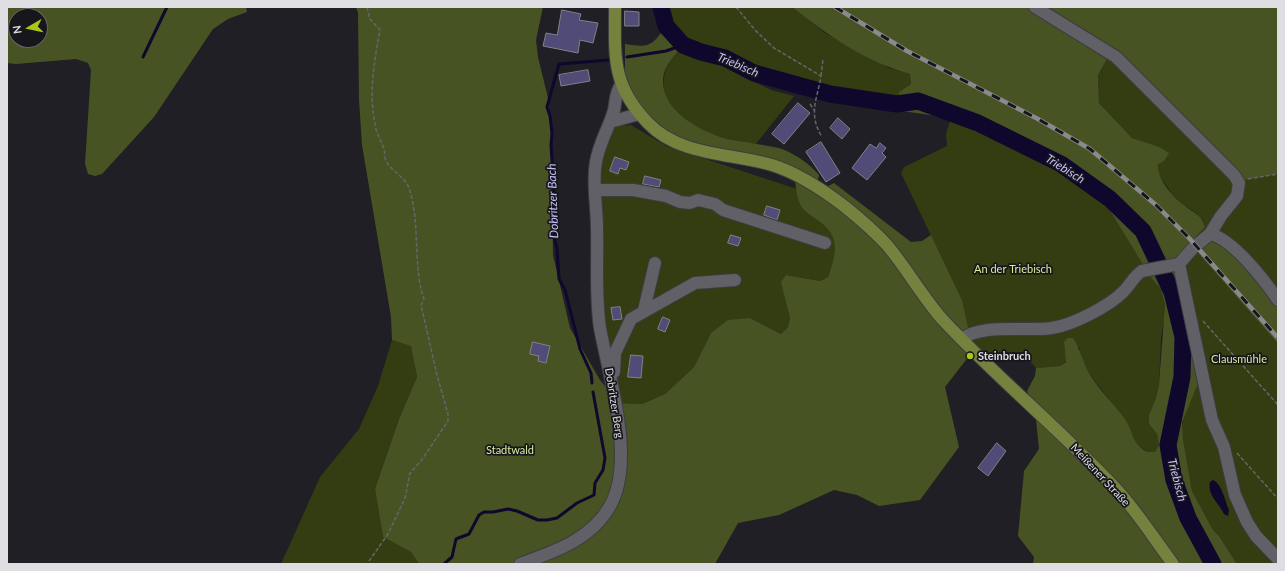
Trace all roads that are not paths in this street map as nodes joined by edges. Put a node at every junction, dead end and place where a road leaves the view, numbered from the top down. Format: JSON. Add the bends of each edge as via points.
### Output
{"nodes":[{"id":1,"x":615,"y":7,"type":"edge"},
{"id":2,"x":1035,"y":7,"type":"edge"},
{"id":3,"x":621,"y":85,"type":"junction"},
{"id":4,"x":639,"y":114,"type":"junction"},
{"id":5,"x":610,"y":122,"type":"junction"},
{"id":6,"x":596,"y":190,"type":"junction"},
{"id":7,"x":1210,"y":234,"type":"junction"},
{"id":8,"x":825,"y":243,"type":"dead end"},
{"id":9,"x":655,"y":263,"type":"dead end"},
{"id":10,"x":1176,"y":264,"type":"junction"},
{"id":11,"x":735,"y":280,"type":"dead end"},
{"id":12,"x":1278,"y":300,"type":"edge"},
{"id":13,"x":644,"y":310,"type":"junction"},
{"id":14,"x":962,"y":339,"type":"junction"},
{"id":15,"x":613,"y":385,"type":"junction"},
{"id":16,"x":1278,"y":559,"type":"edge"},
{"id":17,"x":520,"y":564,"type":"edge"},
{"id":18,"x":1173,"y":564,"type":"edge"}],
"edges":[{"from":1,"to":3,"type":"main road","via":[[616,60]]},
{"from":2,"to":7,"type":"street","via":[[1116,57],[1234,175],[1239,183],[1237,196]]},
{"from":3,"to":4,"type":"main road","name":"Meißener Straße"},
{"from":3,"to":5,"type":"street","name":"Dobritzer Berg","via":[[616,91]]},
{"from":4,"to":5,"type":"street"},
{"from":4,"to":14,"type":"main road","name":"Meißener Straße","via":[[661,134],[679,143],[698,150],[773,165],[794,174],[844,206],[887,245],[922,295]]},
{"from":5,"to":6,"type":"street","name":"Dobritzer Berg","via":[[598,150]]},
{"from":6,"to":8,"type":"street","via":[[633,190],[666,196],[680,202],[698,200]]},
{"from":6,"to":15,"type":"street","name":"Dobritzer Berg","via":[[596,296],[600,328]]},
{"from":7,"to":10,"type":"street"},
{"from":7,"to":12,"type":"street","via":[[1222,239],[1244,258],[1262,277]]},
{"from":9,"to":13,"type":"street"},
{"from":10,"to":14,"type":"street","via":[[1137,274],[1123,292],[1111,301],[1067,324],[1047,329],[975,332]]},
{"from":10,"to":16,"type":"street","via":[[1212,420],[1224,448],[1235,494],[1256,536]]},
{"from":11,"to":13,"type":"street","via":[[695,283]]},
{"from":13,"to":15,"type":"street","via":[[631,319],[615,353]]},
{"from":14,"to":18,"type":"main road","name":"Meißener Straße","via":[[1119,492]]},
{"from":15,"to":17,"type":"street","name":"Dobritzer Berg","via":[[621,450],[617,485],[610,507],[589,530],[571,544]]}]}
